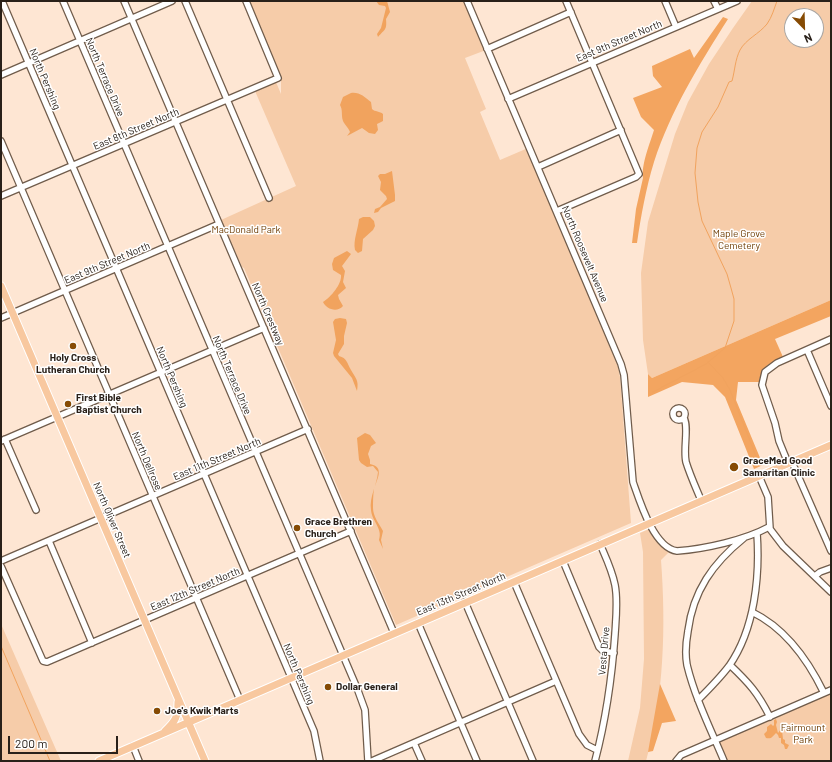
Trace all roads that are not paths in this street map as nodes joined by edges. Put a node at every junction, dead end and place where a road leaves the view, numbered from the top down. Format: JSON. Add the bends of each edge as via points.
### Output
{"nodes":[{"id":1,"x":2,"y":1,"type":"edge"},
{"id":2,"x":63,"y":1,"type":"edge"},
{"id":3,"x":124,"y":1,"type":"edge"},
{"id":4,"x":172,"y":1,"type":"edge"},
{"id":5,"x":185,"y":1,"type":"edge"},
{"id":6,"x":246,"y":1,"type":"edge"},
{"id":7,"x":467,"y":1,"type":"edge"},
{"id":8,"x":566,"y":1,"type":"edge"},
{"id":9,"x":665,"y":1,"type":"edge"},
{"id":10,"x":714,"y":1,"type":"edge"},
{"id":11,"x":736,"y":1,"type":"edge"},
{"id":12,"x":718,"y":9,"type":"junction"},
{"id":13,"x":571,"y":12,"type":"junction"},
{"id":14,"x":132,"y":18,"type":"junction"},
{"id":15,"x":676,"y":27,"type":"junction"},
{"id":16,"x":80,"y":41,"type":"junction"},
{"id":17,"x":487,"y":49,"type":"junction"},
{"id":18,"x":592,"y":62,"type":"junction"},
{"id":19,"x":28,"y":63,"type":"junction"},
{"id":20,"x":1,"y":75,"type":"edge"},
{"id":21,"x":508,"y":99,"type":"junction"},
{"id":22,"x":227,"y":100,"type":"junction"},
{"id":23,"x":176,"y":122,"type":"junction"},
{"id":24,"x":621,"y":130,"type":"junction"},
{"id":25,"x":1,"y":141,"type":"edge"},
{"id":26,"x":124,"y":144,"type":"junction"},
{"id":27,"x":72,"y":166,"type":"junction"},
{"id":28,"x":538,"y":167,"type":"junction"},
{"id":29,"x":21,"y":188,"type":"junction"},
{"id":30,"x":1,"y":196,"type":"edge"},
{"id":31,"x":269,"y":198,"type":"dead end"},
{"id":32,"x":557,"y":211,"type":"junction"},
{"id":33,"x":219,"y":224,"type":"junction"},
{"id":34,"x":167,"y":246,"type":"junction"},
{"id":35,"x":116,"y":268,"type":"junction"},
{"id":36,"x":1,"y":286,"type":"edge"},
{"id":37,"x":64,"y":291,"type":"junction"},
{"id":38,"x":12,"y":313,"type":"junction"},
{"id":39,"x":1,"y":318,"type":"edge"},
{"id":40,"x":264,"y":328,"type":"junction"},
{"id":41,"x":831,"y":339,"type":"edge"},
{"id":42,"x":212,"y":350,"type":"junction"},
{"id":43,"x":807,"y":350,"type":"junction"},
{"id":44,"x":160,"y":372,"type":"junction"},
{"id":45,"x":109,"y":394,"type":"junction"},
{"id":46,"x":831,"y":406,"type":"edge"},
{"id":47,"x":57,"y":417,"type":"junction"},
{"id":48,"x":684,"y":418,"type":"dead end"},
{"id":49,"x":308,"y":430,"type":"junction"},
{"id":50,"x":3,"y":440,"type":"edge"},
{"id":51,"x":831,"y":445,"type":"edge"},
{"id":52,"x":255,"y":452,"type":"junction"},
{"id":53,"x":790,"y":463,"type":"junction"},
{"id":54,"x":204,"y":474,"type":"junction"},
{"id":55,"x":759,"y":476,"type":"junction"},
{"id":56,"x":152,"y":496,"type":"junction"},
{"id":57,"x":701,"y":500,"type":"junction"},
{"id":58,"x":36,"y":510,"type":"dead end"},
{"id":59,"x":101,"y":518,"type":"junction"},
{"id":60,"x":650,"y":523,"type":"junction"},
{"id":61,"x":769,"y":527,"type":"junction"},
{"id":62,"x":351,"y":531,"type":"junction"},
{"id":63,"x":757,"y":533,"type":"junction"},
{"id":64,"x":746,"y":536,"type":"junction"},
{"id":65,"x":49,"y":541,"type":"junction"},
{"id":66,"x":600,"y":544,"type":"junction"},
{"id":67,"x":831,"y":551,"type":"edge"},
{"id":68,"x":299,"y":554,"type":"junction"},
{"id":69,"x":1,"y":561,"type":"edge"},
{"id":70,"x":562,"y":561,"type":"junction"},
{"id":71,"x":1,"y":566,"type":"edge"},
{"id":72,"x":831,"y":568,"type":"edge"},
{"id":73,"x":248,"y":576,"type":"junction"},
{"id":74,"x":816,"y":576,"type":"junction"},
{"id":75,"x":514,"y":582,"type":"junction"},
{"id":76,"x":831,"y":592,"type":"edge"},
{"id":77,"x":196,"y":598,"type":"junction"},
{"id":78,"x":465,"y":602,"type":"junction"},
{"id":79,"x":752,"y":612,"type":"junction"},
{"id":80,"x":144,"y":621,"type":"junction"},
{"id":81,"x":418,"y":623,"type":"junction"},
{"id":82,"x":394,"y":633,"type":"junction"},
{"id":83,"x":92,"y":643,"type":"junction"},
{"id":84,"x":614,"y":653,"type":"junction"},
{"id":85,"x":343,"y":656,"type":"junction"},
{"id":86,"x":730,"y":665,"type":"junction"},
{"id":87,"x":291,"y":678,"type":"junction"},
{"id":88,"x":556,"y":681,"type":"junction"},
{"id":89,"x":831,"y":690,"type":"edge"},
{"id":90,"x":824,"y":693,"type":"junction"},
{"id":91,"x":178,"y":697,"type":"junction"},
{"id":92,"x":240,"y":700,"type":"junction"},
{"id":93,"x":698,"y":700,"type":"junction"},
{"id":94,"x":508,"y":702,"type":"junction"},
{"id":95,"x":770,"y":717,"type":"junction"},
{"id":96,"x":189,"y":722,"type":"junction"},
{"id":97,"x":461,"y":722,"type":"junction"},
{"id":98,"x":162,"y":734,"type":"junction"},
{"id":99,"x":716,"y":740,"type":"junction"},
{"id":100,"x":414,"y":743,"type":"junction"},
{"id":101,"x":133,"y":746,"type":"junction"},
{"id":102,"x":597,"y":750,"type":"junction"},
{"id":103,"x":677,"y":760,"type":"edge"},
{"id":104,"x":99,"y":761,"type":"edge"},
{"id":105,"x":139,"y":761,"type":"edge"},
{"id":106,"x":205,"y":761,"type":"edge"},
{"id":107,"x":320,"y":761,"type":"edge"},
{"id":108,"x":368,"y":761,"type":"edge"},
{"id":109,"x":372,"y":761,"type":"edge"},
{"id":110,"x":422,"y":761,"type":"edge"},
{"id":111,"x":477,"y":761,"type":"edge"},
{"id":112,"x":533,"y":761,"type":"edge"},
{"id":113,"x":594,"y":761,"type":"edge"},
{"id":114,"x":724,"y":761,"type":"edge"}],
"edges":[{"from":1,"to":19,"type":"street","name":"North Pershing"},
{"from":2,"to":16,"type":"street","name":"North Terrace Drive"},
{"from":3,"to":14,"type":"street","name":"North Crestway"},
{"from":4,"to":14,"type":"street"},
{"from":5,"to":22,"type":"street"},
{"from":6,"to":22,"type":"street","name":"East 8th Street North","via":[[278,78]]},
{"from":7,"to":17,"type":"street","name":"North Roosevelt Avenue"},
{"from":8,"to":13,"type":"street"},
{"from":9,"to":15,"type":"street"},
{"from":10,"to":12,"type":"street"},
{"from":11,"to":12,"type":"street","name":"East 9th Street North"},
{"from":12,"to":15,"type":"street","name":"East 9th Street North"},
{"from":13,"to":17,"type":"street"},
{"from":13,"to":18,"type":"street"},
{"from":14,"to":16,"type":"street"},
{"from":14,"to":23,"type":"street","name":"North Crestway"},
{"from":15,"to":18,"type":"street","name":"East 9th Street North"},
{"from":16,"to":19,"type":"street"},
{"from":16,"to":26,"type":"street","name":"North Terrace Drive"},
{"from":17,"to":21,"type":"street","name":"North Roosevelt Avenue"},
{"from":18,"to":21,"type":"street","name":"East 9th Street North"},
{"from":18,"to":24,"type":"street"},
{"from":19,"to":20,"type":"street"},
{"from":19,"to":27,"type":"street","name":"North Pershing"},
{"from":21,"to":28,"type":"street","name":"North Roosevelt Avenue"},
{"from":22,"to":23,"type":"street","name":"East 8th Street North"},
{"from":22,"to":31,"type":"street"},
{"from":23,"to":26,"type":"street","name":"East 8th Street North"},
{"from":23,"to":33,"type":"street","name":"North Crestway"},
{"from":24,"to":28,"type":"street"},
{"from":24,"to":32,"type":"street","via":[[639,174],[609,190]]},
{"from":25,"to":29,"type":"street","name":"North Dellrose"},
{"from":26,"to":27,"type":"street","name":"East 8th Street North"},
{"from":26,"to":34,"type":"street","name":"North Terrace Drive"},
{"from":27,"to":29,"type":"street","name":"East 8th Street North"},
{"from":27,"to":35,"type":"street","name":"North Pershing"},
{"from":28,"to":32,"type":"street","name":"North Roosevelt Avenue"},
{"from":29,"to":30,"type":"street","name":"East 8th Street North"},
{"from":29,"to":37,"type":"street","name":"North Dellrose"},
{"from":32,"to":60,"type":"street","name":"North Roosevelt Avenue","via":[[621,364],[633,482]]},
{"from":33,"to":34,"type":"street","name":"East 9th Street North"},
{"from":33,"to":40,"type":"street","name":"North Crestway"},
{"from":34,"to":35,"type":"street","name":"East 9th Street North"},
{"from":34,"to":42,"type":"street","name":"North Terrace Drive"},
{"from":35,"to":37,"type":"street","name":"East 9th Street North"},
{"from":35,"to":44,"type":"street","name":"North Pershing"},
{"from":36,"to":38,"type":"main road","name":"North Oliver Street"},
{"from":37,"to":38,"type":"street","name":"East 9th Street North"},
{"from":37,"to":45,"type":"street","name":"North Dellrose"},
{"from":38,"to":39,"type":"street","name":"East 9th Street North"},
{"from":38,"to":47,"type":"main road","name":"North Oliver Street"},
{"from":40,"to":42,"type":"street"},
{"from":40,"to":49,"type":"street","name":"North Crestway"},
{"from":41,"to":43,"type":"street"},
{"from":42,"to":44,"type":"street"},
{"from":42,"to":52,"type":"street","name":"North Terrace Drive"},
{"from":43,"to":46,"type":"street"},
{"from":43,"to":53,"type":"street","via":[[777,363],[765,372],[762,384],[779,441]]},
{"from":44,"to":45,"type":"street"},
{"from":44,"to":54,"type":"street","name":"North Pershing"},
{"from":45,"to":47,"type":"street"},
{"from":45,"to":56,"type":"street","name":"North Dellrose"},
{"from":47,"to":50,"type":"street"},
{"from":47,"to":59,"type":"main road","name":"North Oliver Street"},
{"from":48,"to":57,"type":"street","via":[[686,461]]},
{"from":49,"to":52,"type":"street","name":"East 11th Street North"},
{"from":49,"to":62,"type":"street","name":"North Crestway"},
{"from":50,"to":58,"type":"street"},
{"from":51,"to":53,"type":"main road","name":"East 13th Street North"},
{"from":52,"to":54,"type":"street","name":"East 11th Street North"},
{"from":52,"to":68,"type":"street","name":"North Terrace Drive"},
{"from":53,"to":55,"type":"main road","name":"East 13th Street North"},
{"from":53,"to":67,"type":"street"},
{"from":54,"to":56,"type":"street","name":"East 11th Street North"},
{"from":54,"to":73,"type":"street","name":"North Pershing"},
{"from":55,"to":57,"type":"main road","name":"East 13th Street North"},
{"from":55,"to":61,"type":"street","via":[[768,497]]},
{"from":56,"to":59,"type":"street","name":"East 11th Street North"},
{"from":56,"to":77,"type":"street","name":"North Dellrose"},
{"from":57,"to":60,"type":"main road","name":"East 13th Street North"},
{"from":59,"to":65,"type":"street","name":"East 11th Street North"},
{"from":59,"to":80,"type":"main road","name":"North Oliver Street"},
{"from":60,"to":64,"type":"street","name":"North Roosevelt Avenue","via":[[656,536],[672,550],[677,551],[715,545]]},
{"from":60,"to":66,"type":"main road","name":"East 13th Street North"},
{"from":61,"to":63,"type":"street","name":"North Roosevelt Avenue"},
{"from":61,"to":74,"type":"street","via":[[783,546]]},
{"from":62,"to":68,"type":"street","name":"East 12th Street North"},
{"from":62,"to":82,"type":"street","name":"North Crestway"},
{"from":63,"to":64,"type":"street","name":"North Roosevelt Avenue"},
{"from":63,"to":79,"type":"street","via":[[758,577]]},
{"from":64,"to":93,"type":"street","via":[[729,550],[709,573],[690,614],[686,642],[687,663]]},
{"from":65,"to":69,"type":"street","name":"East 11th Street North"},
{"from":65,"to":83,"type":"street"},
{"from":66,"to":70,"type":"main road","name":"East 13th Street North"},
{"from":66,"to":84,"type":"street","name":"Vesta Drive","via":[[616,586]]},
{"from":68,"to":73,"type":"street","name":"East 12th Street North"},
{"from":68,"to":85,"type":"street","name":"North Terrace Drive"},
{"from":70,"to":75,"type":"main road","name":"East 13th Street North"},
{"from":70,"to":84,"type":"street","via":[[599,647],[603,651]]},
{"from":71,"to":83,"type":"street","name":"East 12th Street North","via":[[45,662]]},
{"from":72,"to":74,"type":"street"},
{"from":73,"to":77,"type":"street","name":"East 12th Street North"},
{"from":73,"to":87,"type":"street","name":"North Pershing"},
{"from":74,"to":76,"type":"street"},
{"from":75,"to":78,"type":"main road","name":"East 13th Street North"},
{"from":75,"to":88,"type":"street"},
{"from":77,"to":80,"type":"street","name":"East 12th Street North"},
{"from":77,"to":92,"type":"street","name":"North Dellrose"},
{"from":78,"to":81,"type":"main road","name":"East 13th Street North"},
{"from":78,"to":94,"type":"street"},
{"from":79,"to":86,"type":"street"},
{"from":79,"to":90,"type":"street","via":[[764,618],[788,638],[813,672]]},
{"from":80,"to":83,"type":"street","name":"East 12th Street North"},
{"from":80,"to":91,"type":"main road","name":"North Oliver Street"},
{"from":81,"to":82,"type":"main road","name":"East 13th Street North"},
{"from":81,"to":97,"type":"street"},
{"from":82,"to":85,"type":"main road","name":"East 13th Street North"},
{"from":84,"to":102,"type":"street","name":"Vesta Drive","via":[[603,729]]},
{"from":85,"to":87,"type":"main road","name":"East 13th Street North"},
{"from":85,"to":108,"type":"street","name":"North Terrace Drive","via":[[365,710]]},
{"from":86,"to":93,"type":"street"},
{"from":86,"to":95,"type":"street","via":[[753,687]]},
{"from":87,"to":92,"type":"main road","name":"East 13th Street North"},
{"from":87,"to":107,"type":"street","name":"North Pershing","via":[[314,731]]},
{"from":88,"to":94,"type":"street"},
{"from":88,"to":102,"type":"street","via":[[582,740]]},
{"from":89,"to":90,"type":"street"},
{"from":90,"to":95,"type":"street"},
{"from":91,"to":96,"type":"main road","name":"North Oliver Street"},
{"from":91,"to":98,"type":"main road","via":[[176,720]]},
{"from":92,"to":96,"type":"main road","name":"East 13th Street North"},
{"from":93,"to":99,"type":"street"},
{"from":94,"to":97,"type":"street"},
{"from":94,"to":112,"type":"street"},
{"from":95,"to":99,"type":"street"},
{"from":96,"to":98,"type":"main road","name":"East 13th Street North"},
{"from":96,"to":106,"type":"main road","name":"North Oliver Street"},
{"from":97,"to":100,"type":"street"},
{"from":97,"to":111,"type":"street"},
{"from":98,"to":101,"type":"main road","name":"East 13th Street North"},
{"from":99,"to":103,"type":"street","via":[[681,755]]},
{"from":99,"to":114,"type":"street"},
{"from":100,"to":109,"type":"street"},
{"from":100,"to":110,"type":"street"},
{"from":101,"to":104,"type":"main road","name":"East 13th Street North"},
{"from":101,"to":105,"type":"street"},
{"from":102,"to":113,"type":"street","name":"Vesta Drive"}]}
